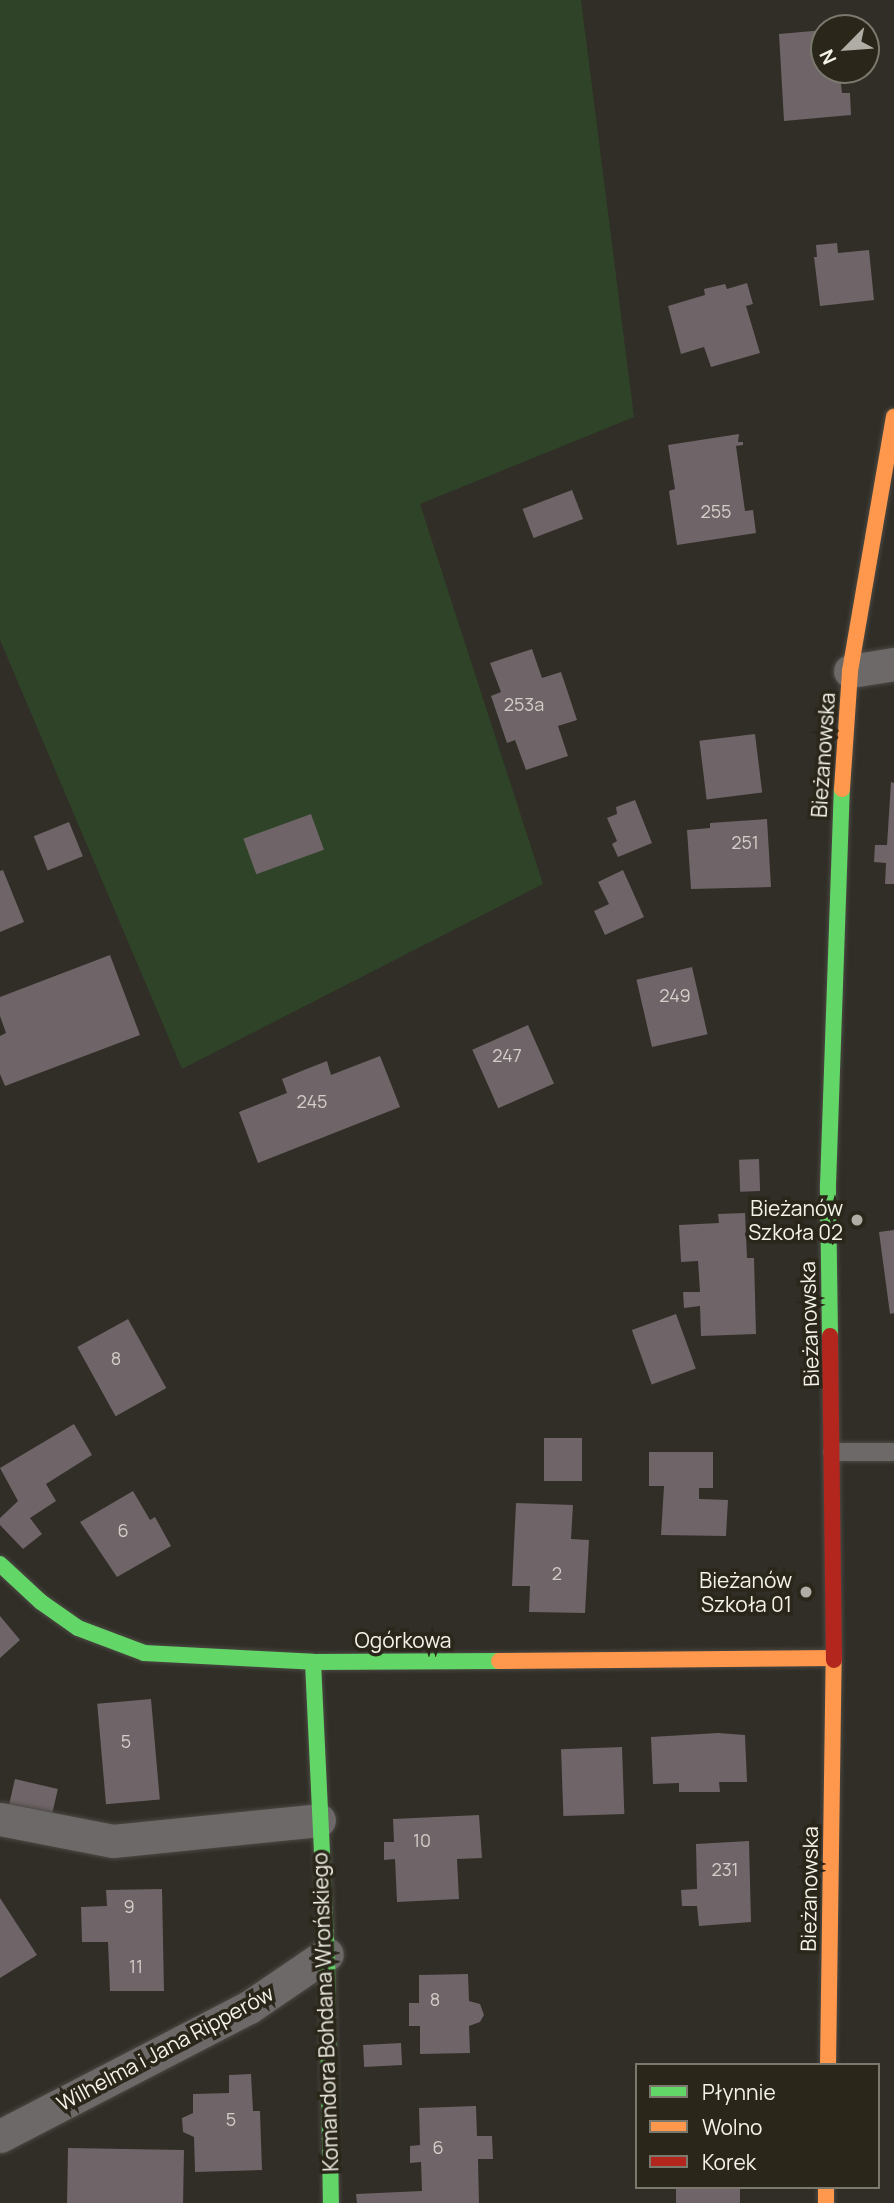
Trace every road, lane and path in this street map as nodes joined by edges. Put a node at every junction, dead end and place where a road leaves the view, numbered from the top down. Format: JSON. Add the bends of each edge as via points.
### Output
{"nodes":[{"id":1,"x":894,"y":417,"type":"edge"},
{"id":2,"x":894,"y":664,"type":"edge"},
{"id":3,"x":850,"y":671,"type":"junction"},
{"id":4,"x":832,"y":1452,"type":"junction"},
{"id":5,"x":894,"y":1452,"type":"edge"},
{"id":6,"x":0,"y":1564,"type":"edge"},
{"id":7,"x":834,"y":1658,"type":"junction"},
{"id":8,"x":313,"y":1662,"type":"junction"},
{"id":9,"x":0,"y":1819,"type":"edge"},
{"id":10,"x":319,"y":1820,"type":"junction"},
{"id":11,"x":327,"y":1954,"type":"junction"},
{"id":12,"x":828,"y":2063,"type":"edge"},
{"id":13,"x":0,"y":2136,"type":"edge"},
{"id":14,"x":331,"y":2203,"type":"edge"}],
"edges":[{"from":1,"to":3,"type":"street","name":"Bieżanowska"},
{"from":2,"to":3,"type":"street"},
{"from":3,"to":4,"type":"street","name":"Bieżanowska","via":[[842,746],[828,1158]]},
{"from":4,"to":5,"type":"lane"},
{"from":4,"to":7,"type":"street","name":"Bieżanowska"},
{"from":6,"to":8,"type":"street","name":"Ogórkowa","via":[[78,1628],[144,1653]]},
{"from":7,"to":8,"type":"street","name":"Ogórkowa"},
{"from":7,"to":12,"type":"street","name":"Bieżanowska"},
{"from":8,"to":10,"type":"street","name":"Komandora Bohdana Wrońskiego"},
{"from":9,"to":10,"type":"street","name":"Komandora Bohdana Wrońskiego","via":[[113,1840]]},
{"from":10,"to":11,"type":"street","name":"Komandora Bohdana Wrońskiego"},
{"from":11,"to":13,"type":"street","name":"Wilhelma i Jana Ripperów","via":[[248,2007]]},
{"from":11,"to":14,"type":"street","name":"Komandora Bohdana Wrońskiego"}]}
